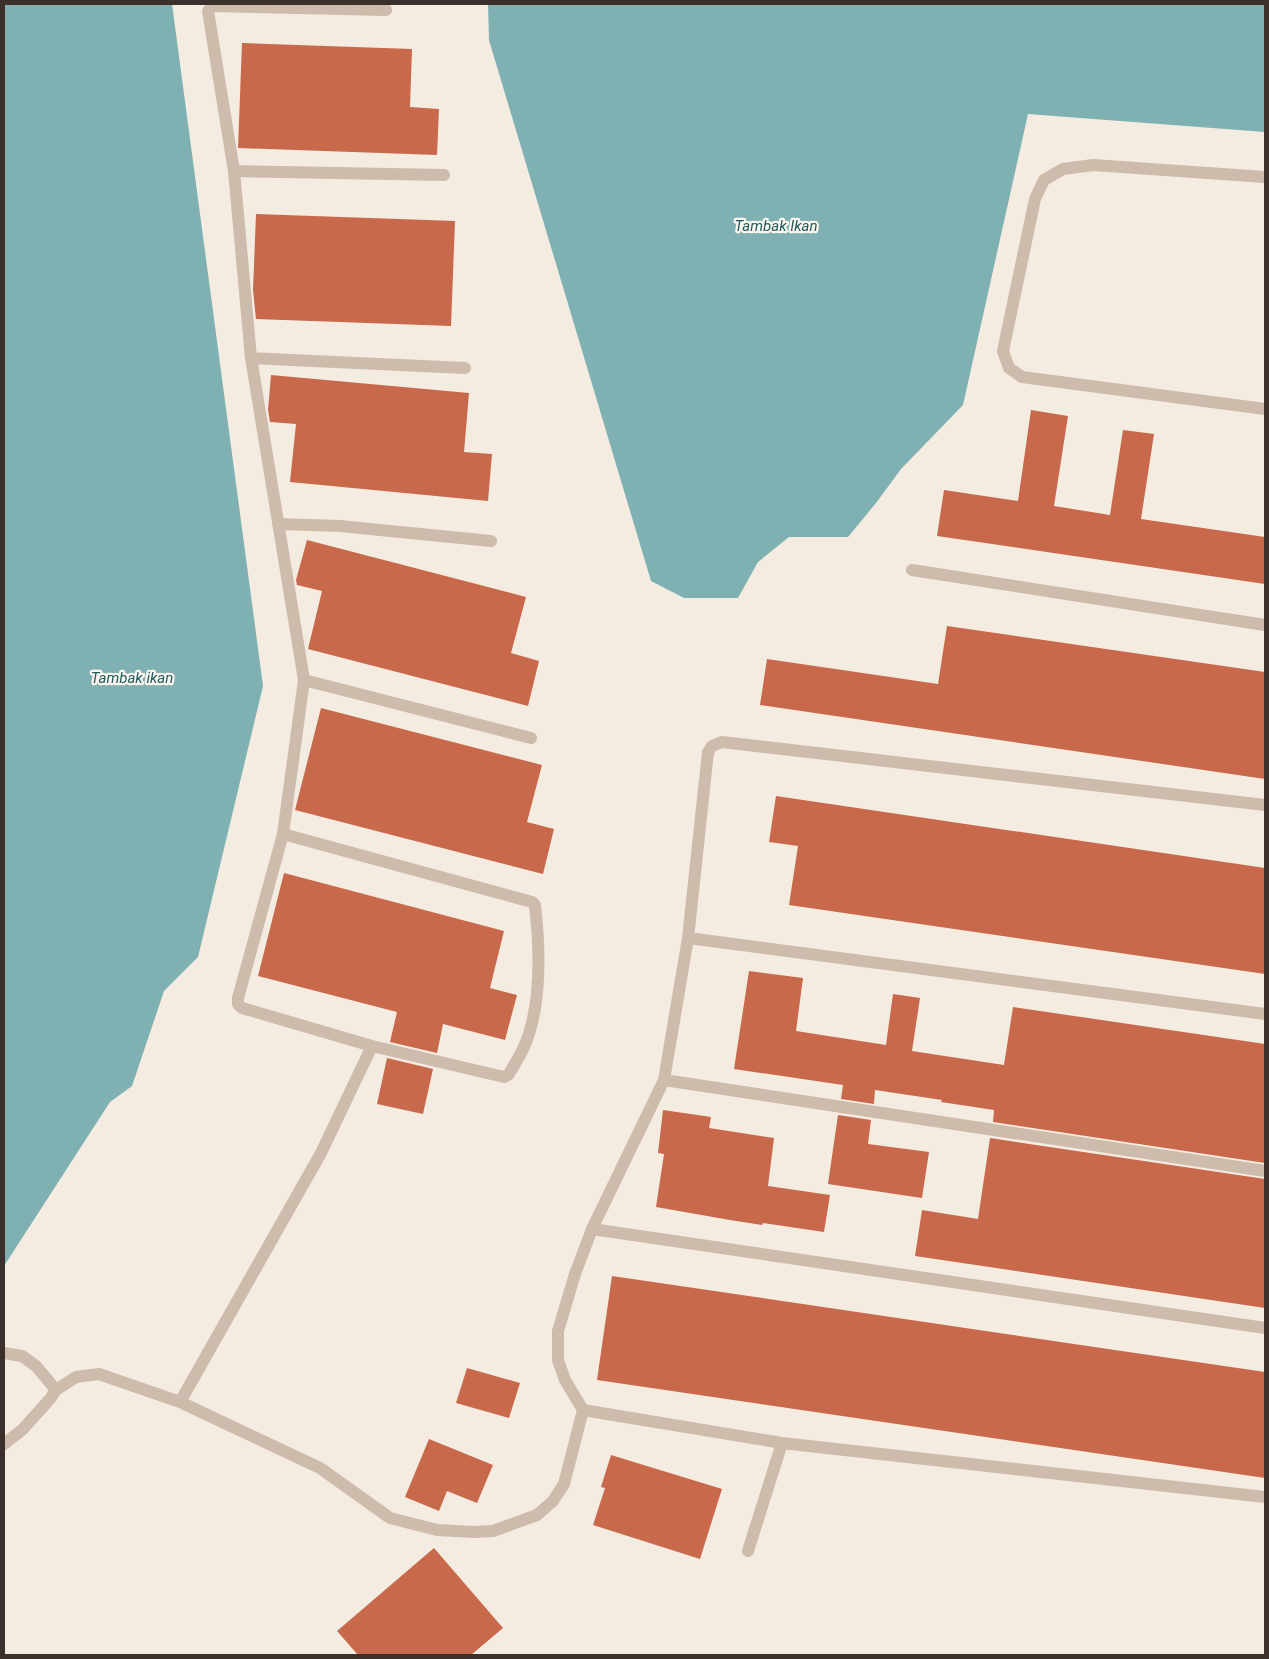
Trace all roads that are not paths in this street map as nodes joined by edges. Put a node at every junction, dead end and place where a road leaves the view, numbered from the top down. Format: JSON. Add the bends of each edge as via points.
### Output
{"nodes":[{"id":1,"x":386,"y":10,"type":"dead end"},
{"id":2,"x":234,"y":171,"type":"junction"},
{"id":3,"x":444,"y":175,"type":"dead end"},
{"id":4,"x":1265,"y":177,"type":"edge"},
{"id":5,"x":251,"y":358,"type":"junction"},
{"id":6,"x":465,"y":368,"type":"dead end"},
{"id":7,"x":1265,"y":409,"type":"edge"},
{"id":8,"x":278,"y":524,"type":"junction"},
{"id":9,"x":491,"y":541,"type":"dead end"},
{"id":10,"x":912,"y":570,"type":"dead end"},
{"id":11,"x":1265,"y":625,"type":"edge"},
{"id":12,"x":304,"y":680,"type":"junction"},
{"id":13,"x":531,"y":738,"type":"dead end"},
{"id":14,"x":1265,"y":806,"type":"edge"},
{"id":15,"x":283,"y":834,"type":"junction"},
{"id":16,"x":688,"y":938,"type":"junction"},
{"id":17,"x":1265,"y":1014,"type":"edge"},
{"id":18,"x":372,"y":1046,"type":"junction"},
{"id":19,"x":664,"y":1080,"type":"junction"},
{"id":20,"x":1265,"y":1171,"type":"edge"},
{"id":21,"x":592,"y":1229,"type":"junction"},
{"id":22,"x":1265,"y":1328,"type":"edge"},
{"id":23,"x":4,"y":1353,"type":"edge"},
{"id":24,"x":56,"y":1390,"type":"junction"},
{"id":25,"x":180,"y":1402,"type":"junction"},
{"id":26,"x":584,"y":1410,"type":"junction"},
{"id":27,"x":782,"y":1443,"type":"junction"},
{"id":28,"x":4,"y":1444,"type":"edge"},
{"id":29,"x":1265,"y":1497,"type":"edge"},
{"id":30,"x":748,"y":1551,"type":"dead end"}],
"edges":[{"from":1,"to":2,"type":"street","via":[[210,8]]},
{"from":2,"to":3,"type":"street"},
{"from":2,"to":5,"type":"street"},
{"from":4,"to":7,"type":"street","via":[[1093,165],[1063,169],[1044,180],[1035,199],[1003,351],[1009,368],[1022,377]]},
{"from":5,"to":6,"type":"street"},
{"from":5,"to":8,"type":"street"},
{"from":8,"to":9,"type":"street","via":[[340,526]]},
{"from":8,"to":12,"type":"street"},
{"from":10,"to":11,"type":"street"},
{"from":12,"to":13,"type":"street"},
{"from":12,"to":15,"type":"street"},
{"from":14,"to":16,"type":"street","via":[[722,742],[712,746],[708,752]]},
{"from":15,"to":18,"type":"street","via":[[238,1004],[242,1008]]},
{"from":15,"to":18,"type":"street","via":[[532,902],[535,906],[539,957],[532,1020],[524,1046],[509,1074],[504,1077]]},
{"from":16,"to":17,"type":"street"},
{"from":16,"to":19,"type":"street"},
{"from":18,"to":25,"type":"street","via":[[321,1153]]},
{"from":19,"to":20,"type":"street"},
{"from":19,"to":21,"type":"street"},
{"from":21,"to":22,"type":"street"},
{"from":21,"to":26,"type":"street","via":[[558,1331],[558,1360],[565,1380]]},
{"from":23,"to":24,"type":"street","via":[[22,1356],[36,1366]]},
{"from":24,"to":25,"type":"street","via":[[76,1377],[99,1374]]},
{"from":24,"to":28,"type":"street","via":[[22,1430]]},
{"from":25,"to":26,"type":"street","via":[[320,1468],[390,1518],[437,1530],[474,1532],[493,1530],[537,1514],[553,1501],[564,1484]]},
{"from":26,"to":27,"type":"street"},
{"from":27,"to":29,"type":"street"},
{"from":27,"to":30,"type":"street"}]}
